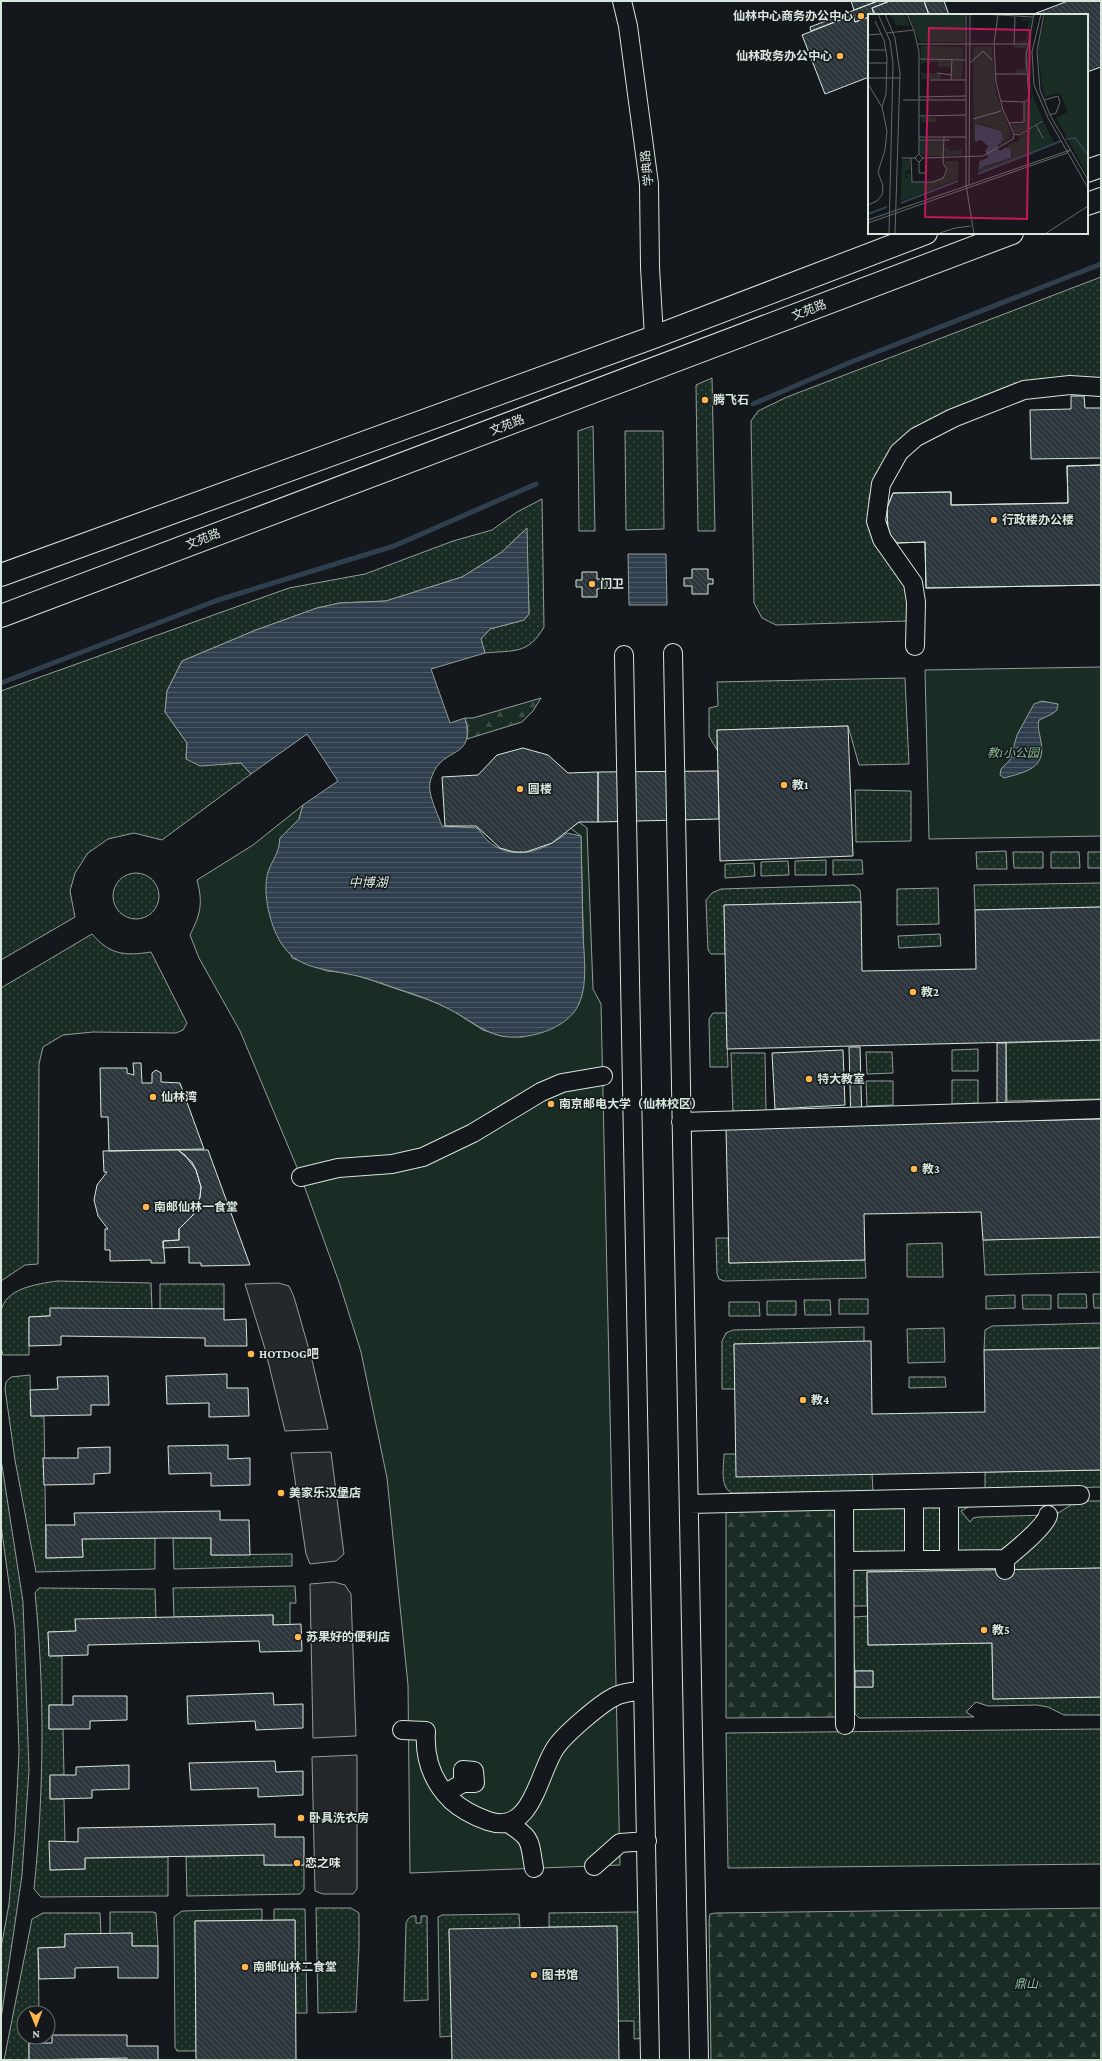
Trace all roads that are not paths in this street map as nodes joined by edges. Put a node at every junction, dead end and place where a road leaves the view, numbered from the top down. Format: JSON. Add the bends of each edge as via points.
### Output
{"nodes":[{"id":1,"x":622,"y":1,"type":"edge"},
{"id":2,"x":1101,"y":166,"type":"edge"},
{"id":3,"x":1088,"y":171,"type":"edge"},
{"id":4,"x":1101,"y":199,"type":"edge"},
{"id":5,"x":1088,"y":204,"type":"edge"},
{"id":6,"x":923,"y":234,"type":"edge"},
{"id":7,"x":1009,"y":234,"type":"edge"},
{"id":8,"x":654,"y":337,"type":"junction"},
{"id":9,"x":1101,"y":387,"type":"edge"},
{"id":10,"x":1,"y":575,"type":"edge"},
{"id":11,"x":1,"y":616,"type":"edge"},
{"id":12,"x":916,"y":646,"type":"dead end"},
{"id":13,"x":673,"y":652,"type":"dead end"},
{"id":14,"x":624,"y":655,"type":"dead end"},
{"id":15,"x":603,"y":1076,"type":"dead end"},
{"id":16,"x":1101,"y":1109,"type":"edge"},
{"id":17,"x":681,"y":1122,"type":"junction"},
{"id":18,"x":302,"y":1177,"type":"dead end"},
{"id":19,"x":1080,"y":1495,"type":"dead end"},
{"id":20,"x":949,"y":1498,"type":"junction"},
{"id":21,"x":914,"y":1499,"type":"junction"},
{"id":22,"x":844,"y":1501,"type":"junction"},
{"id":23,"x":689,"y":1504,"type":"junction"},
{"id":24,"x":1048,"y":1515,"type":"dead end"},
{"id":25,"x":949,"y":1559,"type":"junction"},
{"id":26,"x":914,"y":1560,"type":"junction"},
{"id":27,"x":845,"y":1561,"type":"junction"},
{"id":28,"x":643,"y":1690,"type":"junction"},
{"id":29,"x":845,"y":1725,"type":"dead end"},
{"id":30,"x":402,"y":1730,"type":"dead end"},
{"id":31,"x":463,"y":1783,"type":"dead end"},
{"id":32,"x":446,"y":1793,"type":"junction"},
{"id":33,"x":508,"y":1823,"type":"junction"},
{"id":34,"x":647,"y":1841,"type":"junction"},
{"id":35,"x":594,"y":1866,"type":"dead end"},
{"id":36,"x":534,"y":1868,"type":"dead end"},
{"id":37,"x":650,"y":2060,"type":"edge"},
{"id":38,"x":699,"y":2060,"type":"edge"}],
"edges":[{"from":1,"to":8,"type":"street","name":"学典路","via":[[628,26],[649,184]]},
{"from":2,"to":3,"type":"main road"},
{"from":4,"to":5,"type":"main road"},
{"from":6,"to":8,"type":"main road"},
{"from":7,"to":11,"type":"main road","name":"文苑路"},
{"from":8,"to":10,"type":"main road"},
{"from":9,"to":12,"type":"street","via":[[1070,385],[1024,390],[953,418],[916,437],[899,452],[881,484],[876,521],[882,539],[913,583],[916,602]]},
{"from":13,"to":17,"type":"street"},
{"from":14,"to":28,"type":"street"},
{"from":15,"to":18,"type":"street","via":[[562,1083],[541,1092],[473,1133],[422,1157],[392,1164],[338,1168]]},
{"from":16,"to":17,"type":"street"},
{"from":17,"to":23,"type":"street"},
{"from":19,"to":20,"type":"street"},
{"from":20,"to":21,"type":"street"},
{"from":20,"to":25,"type":"street"},
{"from":21,"to":22,"type":"street"},
{"from":21,"to":26,"type":"street"},
{"from":22,"to":23,"type":"street"},
{"from":22,"to":27,"type":"street"},
{"from":23,"to":38,"type":"street"},
{"from":24,"to":25,"type":"street","via":[[1042,1527],[1005,1564]]},
{"from":25,"to":26,"type":"street"},
{"from":26,"to":27,"type":"street"},
{"from":27,"to":29,"type":"street"},
{"from":28,"to":33,"type":"street","via":[[618,1695],[603,1704],[556,1746],[541,1776],[537,1792],[519,1816]]},
{"from":28,"to":34,"type":"street"},
{"from":30,"to":32,"type":"street","via":[[426,1731],[425,1743],[431,1771]]},
{"from":31,"to":32,"type":"street"},
{"from":32,"to":33,"type":"street","via":[[463,1810],[495,1823]]},
{"from":33,"to":36,"type":"street","via":[[525,1834],[532,1850]]},
{"from":34,"to":35,"type":"street","via":[[620,1843]]},
{"from":34,"to":37,"type":"street"}]}
